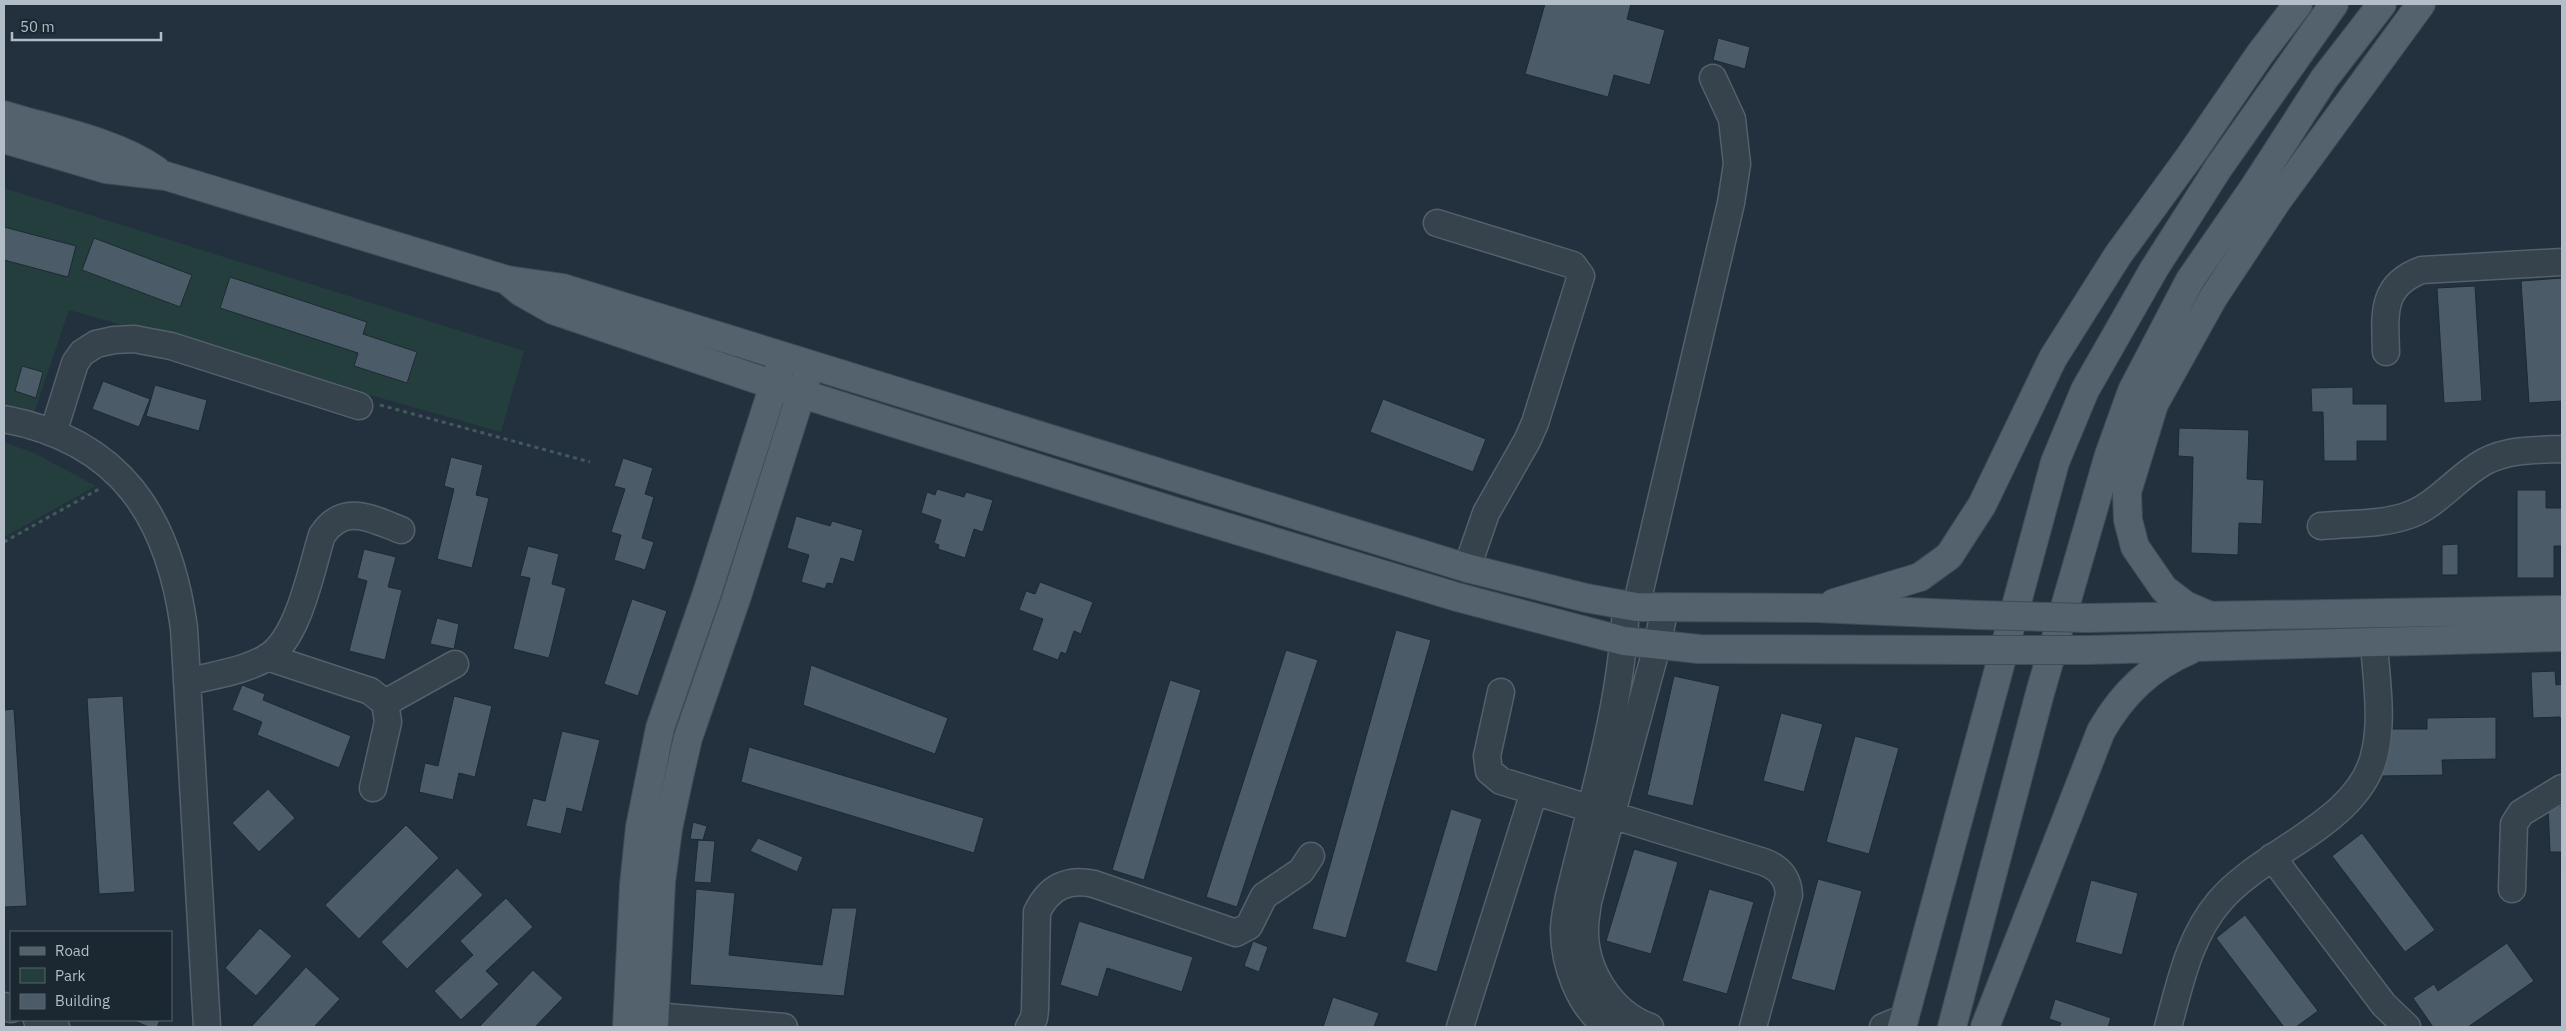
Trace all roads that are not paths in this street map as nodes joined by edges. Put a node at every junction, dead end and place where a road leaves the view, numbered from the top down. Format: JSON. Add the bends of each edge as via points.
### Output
{"nodes":[{"id":1,"x":2298,"y":4,"type":"edge"},
{"id":2,"x":2334,"y":4,"type":"edge"},
{"id":3,"x":2382,"y":4,"type":"edge"},
{"id":4,"x":2421,"y":4,"type":"edge"},
{"id":5,"x":1713,"y":78,"type":"dead end"},
{"id":6,"x":4,"y":115,"type":"edge"},
{"id":7,"x":4,"y":139,"type":"edge"},
{"id":8,"x":166,"y":176,"type":"junction"},
{"id":9,"x":1437,"y":223,"type":"dead end"},
{"id":10,"x":2562,"y":262,"type":"edge"},
{"id":11,"x":507,"y":280,"type":"junction"},
{"id":12,"x":743,"y":344,"type":"junction"},
{"id":13,"x":2386,"y":352,"type":"dead end"},
{"id":14,"x":783,"y":355,"type":"junction"},
{"id":15,"x":810,"y":364,"type":"junction"},
{"id":16,"x":733,"y":371,"type":"junction"},
{"id":17,"x":857,"y":379,"type":"junction"},
{"id":18,"x":774,"y":385,"type":"junction"},
{"id":19,"x":801,"y":393,"type":"junction"},
{"id":20,"x":359,"y":406,"type":"road end"},
{"id":21,"x":847,"y":408,"type":"junction"},
{"id":22,"x":4,"y":419,"type":"edge"},
{"id":23,"x":53,"y":433,"type":"junction"},
{"id":24,"x":2562,"y":449,"type":"edge"},
{"id":25,"x":1179,"y":480,"type":"junction"},
{"id":26,"x":1170,"y":510,"type":"junction"},
{"id":27,"x":2321,"y":526,"type":"dead end"},
{"id":28,"x":402,"y":530,"type":"dead end"},
{"id":29,"x":1467,"y":568,"type":"junction"},
{"id":30,"x":1631,"y":606,"type":"junction"},
{"id":31,"x":1665,"y":607,"type":"junction"},
{"id":32,"x":1816,"y":608,"type":"junction"},
{"id":33,"x":2562,"y":610,"type":"edge"},
{"id":34,"x":2208,"y":615,"type":"junction"},
{"id":35,"x":2562,"y":638,"type":"edge"},
{"id":36,"x":1624,"y":641,"type":"junction"},
{"id":37,"x":2374,"y":642,"type":"junction"},
{"id":38,"x":1657,"y":646,"type":"junction"},
{"id":39,"x":2196,"y":647,"type":"junction"},
{"id":40,"x":267,"y":657,"type":"junction"},
{"id":41,"x":455,"y":664,"type":"dead end"},
{"id":42,"x":187,"y":682,"type":"junction"},
{"id":43,"x":1501,"y":692,"type":"dead end"},
{"id":44,"x":385,"y":703,"type":"junction"},
{"id":45,"x":373,"y":788,"type":"dead end"},
{"id":46,"x":2562,"y":788,"type":"edge"},
{"id":47,"x":1534,"y":792,"type":"junction"},
{"id":48,"x":1600,"y":812,"type":"junction"},
{"id":49,"x":1311,"y":856,"type":"dead end"},
{"id":50,"x":2272,"y":857,"type":"junction"},
{"id":51,"x":2512,"y":889,"type":"dead end"},
{"id":52,"x":629,"y":984,"type":"junction"},
{"id":53,"x":656,"y":986,"type":"junction"},
{"id":54,"x":40,"y":1021,"type":"edge"},
{"id":55,"x":655,"y":1022,"type":"edge"},
{"id":56,"x":1896,"y":1024,"type":"edge"},
{"id":57,"x":56,"y":1027,"type":"edge"},
{"id":58,"x":207,"y":1027,"type":"edge"},
{"id":59,"x":627,"y":1027,"type":"edge"},
{"id":60,"x":784,"y":1027,"type":"edge"},
{"id":61,"x":1029,"y":1027,"type":"edge"},
{"id":62,"x":1460,"y":1027,"type":"edge"},
{"id":63,"x":1608,"y":1027,"type":"edge"},
{"id":64,"x":1650,"y":1027,"type":"edge"},
{"id":65,"x":1753,"y":1027,"type":"edge"},
{"id":66,"x":1952,"y":1027,"type":"edge"},
{"id":67,"x":1985,"y":1027,"type":"edge"},
{"id":68,"x":2168,"y":1027,"type":"edge"},
{"id":69,"x":2407,"y":1027,"type":"edge"}],
"edges":[{"from":1,"to":32,"type":"main road","via":[[2118,255],[2053,358],[1982,505],[1949,556],[1920,577]]},
{"from":2,"to":56,"type":"main road","via":[[2219,167],[2154,269],[2085,390],[2055,462]]},
{"from":3,"to":66,"type":"main road","via":[[2324,79],[2256,186],[2190,280],[2132,391],[2109,455],[2040,693]]},
{"from":4,"to":34,"type":"main road","via":[[2277,201],[2213,298],[2154,404],[2126,492],[2128,520],[2135,547],[2164,589],[2185,605]]},
{"from":5,"to":30,"type":"street","via":[[1732,119],[1737,164],[1731,204]]},
{"from":6,"to":8,"type":"main road","via":[[123,152]]},
{"from":7,"to":8,"type":"main road","via":[[106,169]]},
{"from":8,"to":11,"type":"main road"},
{"from":9,"to":29,"type":"street","via":[[1573,265],[1581,276],[1535,423],[1486,513]]},
{"from":10,"to":13,"type":"street","via":[[2422,270],[2407,275],[2395,285],[2388,299]]},
{"from":11,"to":12,"type":"main road","via":[[563,288]]},
{"from":11,"to":16,"type":"main road","via":[[553,310]]},
{"from":12,"to":14,"type":"main road"},
{"from":12,"to":16,"type":"main road","via":[[745,356]]},
{"from":14,"to":15,"type":"main road"},
{"from":14,"to":18,"type":"main road"},
{"from":15,"to":17,"type":"main road"},
{"from":15,"to":19,"type":"main road"},
{"from":16,"to":18,"type":"main road"},
{"from":17,"to":21,"type":"main road","via":[[848,389]]},
{"from":17,"to":25,"type":"main road"},
{"from":18,"to":19,"type":"main road"},
{"from":18,"to":52,"type":"main road","via":[[660,728],[640,827]]},
{"from":19,"to":21,"type":"main road"},
{"from":19,"to":53,"type":"main road","via":[[688,738],[668,830],[661,882]]},
{"from":20,"to":23,"type":"street","via":[[171,346],[134,339],[114,340],[96,344],[82,352],[75,363]]},
{"from":21,"to":26,"type":"main road"},
{"from":22,"to":23,"type":"street"},
{"from":23,"to":42,"type":"street","via":[[100,460],[121,477],[159,530],[179,593]]},
{"from":24,"to":27,"type":"street","via":[[2497,456],[2472,469],[2425,507],[2409,515]]},
{"from":25,"to":26,"type":"main road"},
{"from":25,"to":29,"type":"main road"},
{"from":26,"to":36,"type":"main road","via":[[1457,597]]},
{"from":28,"to":40,"type":"street","via":[[360,516],[349,516],[328,526],[322,535],[293,627],[278,649]]},
{"from":29,"to":30,"type":"main road"},
{"from":30,"to":31,"type":"main road"},
{"from":30,"to":36,"type":"street"},
{"from":31,"to":32,"type":"main road"},
{"from":31,"to":38,"type":"street"},
{"from":32,"to":34,"type":"main road","bridge":true,"via":[[2086,618]]},
{"from":33,"to":34,"type":"main road"},
{"from":35,"to":37,"type":"main road"},
{"from":36,"to":38,"type":"main road"},
{"from":36,"to":48,"type":"street"},
{"from":37,"to":39,"type":"main road"},
{"from":37,"to":50,"type":"street","via":[[2379,724],[2375,754],[2364,781],[2346,804]]},
{"from":38,"to":39,"type":"main road","bridge":true,"via":[[1982,650]]},
{"from":38,"to":48,"type":"street"},
{"from":39,"to":67,"type":"main road","via":[[2144,677],[2114,708],[2101,731]]},
{"from":40,"to":42,"type":"street"},
{"from":40,"to":44,"type":"street","via":[[370,691]]},
{"from":41,"to":44,"type":"street"},
{"from":42,"to":58,"type":"street"},
{"from":43,"to":47,"type":"street","via":[[1487,756],[1489,771],[1500,782]]},
{"from":44,"to":45,"type":"street","via":[[388,722]]},
{"from":46,"to":51,"type":"street","via":[[2522,813],[2514,824]]},
{"from":47,"to":48,"type":"street"},
{"from":47,"to":62,"type":"street"},
{"from":48,"to":63,"type":"street","via":[[1569,896],[1564,930],[1568,964],[1581,997]]},
{"from":48,"to":64,"type":"street","via":[[1584,930],[1588,958],[1599,985],[1617,1007],[1640,1024]]},
{"from":48,"to":65,"type":"street","via":[[1764,862],[1780,870],[1790,895]]},
{"from":49,"to":61,"type":"street","via":[[1301,871],[1264,896],[1249,926],[1236,933],[1094,884],[1080,881],[1053,889],[1037,912],[1035,1010]]},
{"from":50,"to":68,"type":"street","via":[[2237,883],[2199,931],[2186,963]]},
{"from":50,"to":69,"type":"street","via":[[2384,1005]]},
{"from":52,"to":53,"type":"main road"},
{"from":52,"to":59,"type":"main road"},
{"from":53,"to":55,"type":"main road"},
{"from":54,"to":57,"type":"street"},
{"from":55,"to":60,"type":"street"}]}
